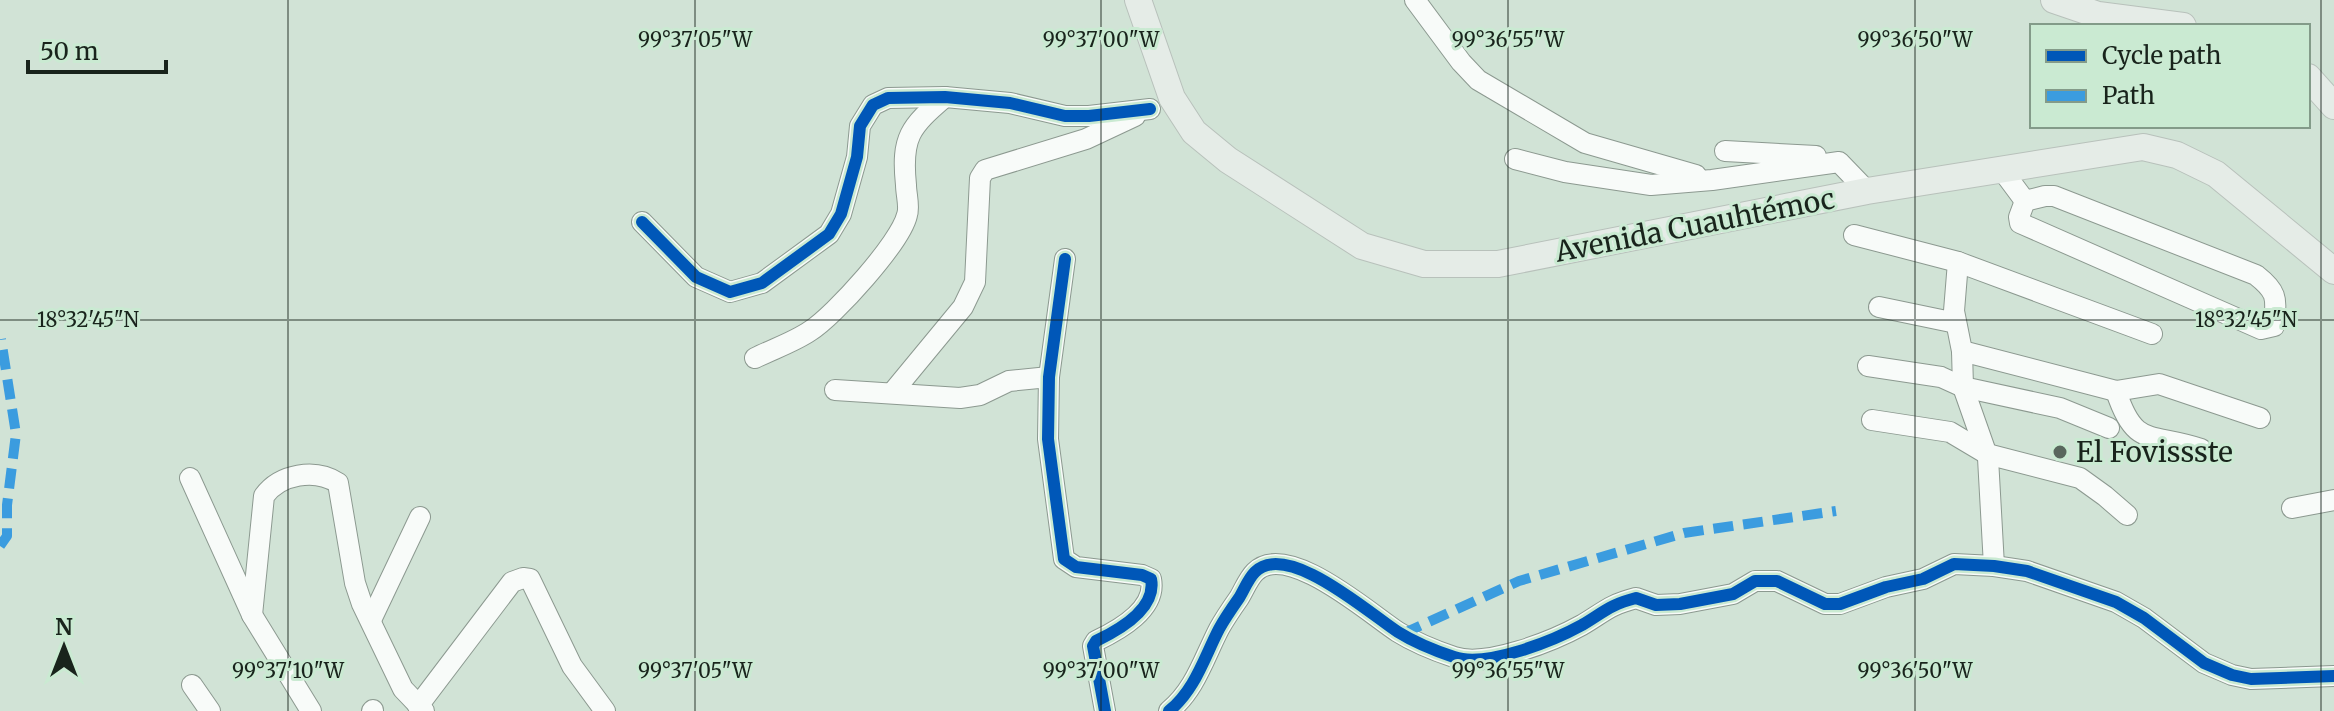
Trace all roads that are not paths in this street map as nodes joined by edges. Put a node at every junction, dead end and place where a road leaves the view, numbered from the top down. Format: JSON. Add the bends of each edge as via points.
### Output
{"nodes":[{"id":1,"x":1138,"y":0,"type":"edge"},
{"id":2,"x":1415,"y":0,"type":"edge"},
{"id":3,"x":2054,"y":0,"type":"edge"},
{"id":4,"x":2168,"y":24,"type":"edge"},
{"id":5,"x":2310,"y":79,"type":"edge"},
{"id":6,"x":945,"y":97,"type":"junction"},
{"id":7,"x":1161,"y":103,"type":"junction"},
{"id":8,"x":2334,"y":106,"type":"edge"},
{"id":9,"x":1725,"y":151,"type":"dead end"},
{"id":10,"x":1515,"y":159,"type":"dead end"},
{"id":11,"x":1839,"y":162,"type":"junction"},
{"id":12,"x":2002,"y":170,"type":"junction"},
{"id":13,"x":1712,"y":180,"type":"junction"},
{"id":14,"x":1867,"y":191,"type":"junction"},
{"id":15,"x":2025,"y":201,"type":"junction"},
{"id":16,"x":642,"y":222,"type":"dead end"},
{"id":17,"x":1854,"y":235,"type":"dead end"},
{"id":18,"x":1065,"y":259,"type":"dead end"},
{"id":19,"x":1958,"y":262,"type":"junction"},
{"id":20,"x":2334,"y":271,"type":"edge"},
{"id":21,"x":1879,"y":307,"type":"dead end"},
{"id":22,"x":1956,"y":323,"type":"junction"},
{"id":23,"x":2152,"y":334,"type":"dead end"},
{"id":24,"x":1962,"y":351,"type":"junction"},
{"id":25,"x":755,"y":358,"type":"dead end"},
{"id":26,"x":1868,"y":366,"type":"dead end"},
{"id":27,"x":1049,"y":377,"type":"junction"},
{"id":28,"x":1963,"y":387,"type":"junction"},
{"id":29,"x":835,"y":390,"type":"dead end"},
{"id":30,"x":2116,"y":391,"type":"junction"},
{"id":31,"x":892,"y":393,"type":"junction"},
{"id":32,"x":2260,"y":418,"type":"dead end"},
{"id":33,"x":1872,"y":420,"type":"dead end"},
{"id":34,"x":2109,"y":428,"type":"dead end"},
{"id":35,"x":2201,"y":449,"type":"dead end"},
{"id":36,"x":1987,"y":454,"type":"junction"},
{"id":37,"x":190,"y":478,"type":"dead end"},
{"id":38,"x":2334,"y":500,"type":"edge"},
{"id":39,"x":2292,"y":508,"type":"dead end"},
{"id":40,"x":2127,"y":515,"type":"dead end"},
{"id":41,"x":420,"y":517,"type":"dead end"},
{"id":42,"x":1994,"y":566,"type":"junction"},
{"id":43,"x":252,"y":615,"type":"junction"},
{"id":44,"x":371,"y":620,"type":"junction"},
{"id":45,"x":2334,"y":676,"type":"edge"},
{"id":46,"x":192,"y":685,"type":"dead end"},
{"id":47,"x":421,"y":708,"type":"edge"},
{"id":48,"x":210,"y":711,"type":"edge"},
{"id":49,"x":311,"y":711,"type":"edge"},
{"id":50,"x":605,"y":711,"type":"edge"},
{"id":51,"x":1105,"y":711,"type":"edge"},
{"id":52,"x":1169,"y":711,"type":"edge"}],
"edges":[{"from":1,"to":7,"type":"main road","name":"Avenida Cuauhtémoc"},
{"from":2,"to":13,"type":"street","via":[[1478,80],[1585,143]]},
{"from":3,"to":4,"type":"main road","via":[[2098,15]]},
{"from":5,"to":8,"type":"main road"},
{"from":6,"to":7,"type":"street","via":[[1010,103],[1065,116]]},
{"from":6,"to":16,"type":"street","via":[[888,98],[873,105],[860,126],[841,214],[829,234],[762,283],[730,292],[712,286],[696,277]]},
{"from":6,"to":25,"type":"street","via":[[915,123],[906,143],[908,214],[898,237],[810,332]]},
{"from":7,"to":14,"type":"main road","name":"Avenida Cuauhtémoc","via":[[1228,160],[1362,246],[1424,264],[1498,264]]},
{"from":7,"to":31,"type":"street","via":[[1086,139],[985,170],[980,178],[975,282],[963,307]]},
{"from":9,"to":11,"type":"street","via":[[1820,156]]},
{"from":10,"to":13,"type":"street","via":[[1651,185]]},
{"from":11,"to":13,"type":"street"},
{"from":11,"to":14,"type":"street"},
{"from":12,"to":14,"type":"main road","name":"Avenida Cuauhtémoc"},
{"from":12,"to":15,"type":"street"},
{"from":12,"to":20,"type":"main road","name":"Avenida Cuauhtémoc","via":[[2143,147],[2177,155],[2216,174]]},
{"from":15,"to":15,"type":"street","via":[[2020,223],[2261,329],[2274,326],[2276,296],[2256,275],[2054,196]]},
{"from":17,"to":19,"type":"street"},
{"from":18,"to":27,"type":"street"},
{"from":19,"to":22,"type":"street"},
{"from":19,"to":23,"type":"street"},
{"from":21,"to":22,"type":"street"},
{"from":22,"to":24,"type":"street"},
{"from":24,"to":28,"type":"street"},
{"from":24,"to":30,"type":"street"},
{"from":26,"to":28,"type":"street","via":[[1941,377]]},
{"from":27,"to":31,"type":"street","via":[[1009,381],[960,398]]},
{"from":27,"to":51,"type":"street","via":[[1048,439],[1064,559],[1076,567],[1142,575],[1151,579],[1153,588],[1128,624],[1093,646]]},
{"from":28,"to":34,"type":"street","via":[[2060,408]]},
{"from":28,"to":36,"type":"street"},
{"from":29,"to":31,"type":"street"},
{"from":30,"to":32,"type":"street","via":[[2159,384]]},
{"from":30,"to":35,"type":"street","via":[[2124,417],[2141,435]]},
{"from":33,"to":36,"type":"street","via":[[1950,432]]},
{"from":36,"to":40,"type":"street","via":[[2080,478]]},
{"from":36,"to":42,"type":"street"},
{"from":37,"to":43,"type":"street"},
{"from":38,"to":39,"type":"street"},
{"from":41,"to":44,"type":"street"},
{"from":42,"to":45,"type":"street","via":[[2027,571],[2116,602],[2204,663],[2232,675]]},
{"from":42,"to":52,"type":"street","via":[[1954,564],[1840,604],[1825,604],[1777,581],[1755,581],[1733,594],[1680,604],[1656,605],[1636,598],[1513,652],[1457,659],[1402,634],[1299,568],[1273,563],[1256,571],[1184,699]]},
{"from":43,"to":44,"type":"street","via":[[264,496],[272,485],[313,474],[338,483],[355,583]]},
{"from":43,"to":49,"type":"street"},
{"from":44,"to":47,"type":"street","via":[[403,689]]},
{"from":46,"to":48,"type":"street"},
{"from":47,"to":50,"type":"street","via":[[512,582],[523,578],[530,579],[572,666]]}]}
